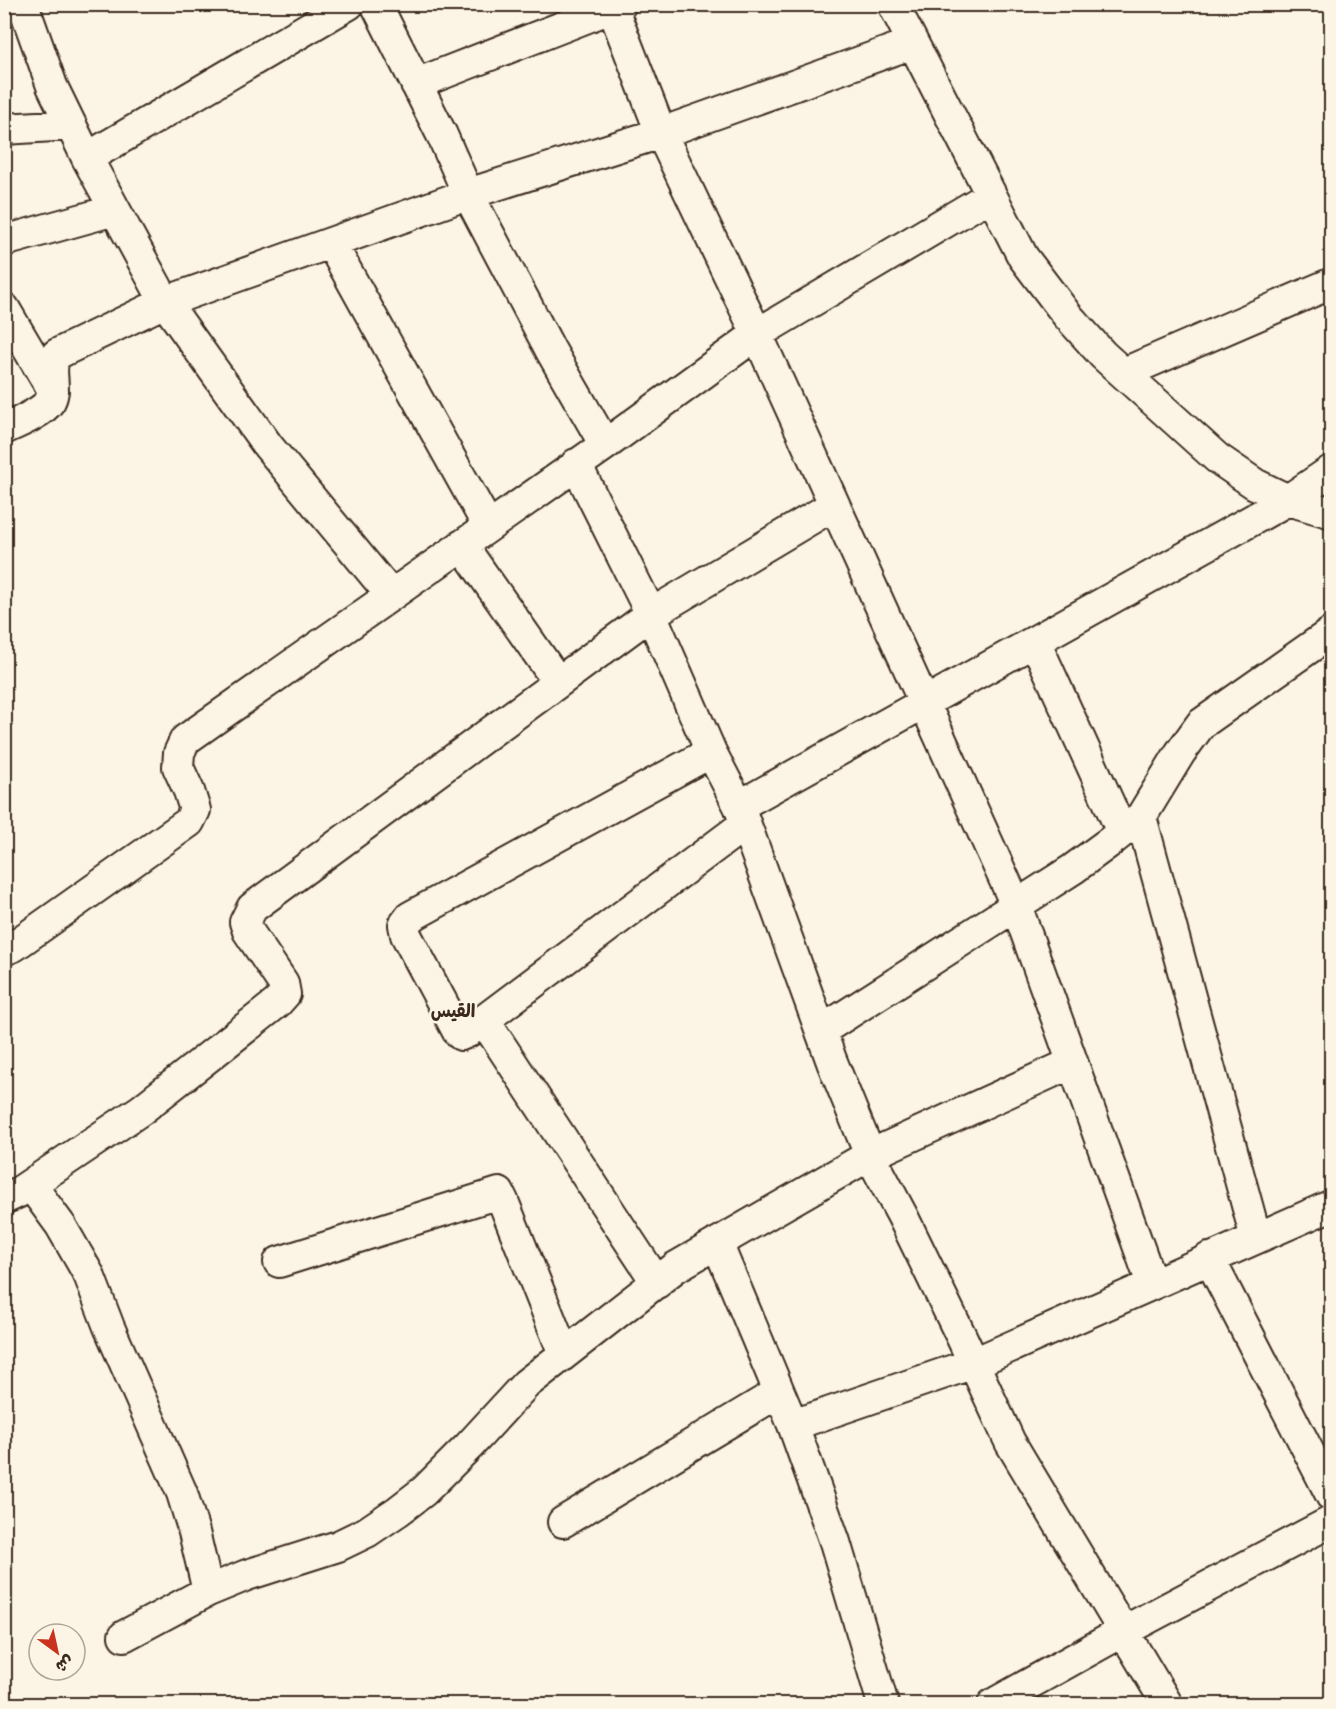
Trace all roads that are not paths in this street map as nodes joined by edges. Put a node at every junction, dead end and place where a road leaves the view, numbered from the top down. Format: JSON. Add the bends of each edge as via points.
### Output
{"nodes":[{"id":1,"x":23,"y":4,"type":"edge"},
{"id":2,"x":348,"y":4,"type":"edge"},
{"id":3,"x":375,"y":4,"type":"edge"},
{"id":4,"x":894,"y":4,"type":"edge"},
{"id":5,"x":615,"y":6,"type":"edge"},
{"id":6,"x":914,"y":43,"type":"junction"},
{"id":7,"x":416,"y":84,"type":"junction"},
{"id":8,"x":71,"y":125,"type":"junction"},
{"id":9,"x":4,"y":129,"type":"edge"},
{"id":10,"x":661,"y":133,"type":"junction"},
{"id":11,"x":87,"y":158,"type":"junction"},
{"id":12,"x":468,"y":194,"type":"junction"},
{"id":13,"x":992,"y":195,"type":"junction"},
{"id":14,"x":115,"y":210,"type":"junction"},
{"id":15,"x":4,"y":242,"type":"edge"},
{"id":16,"x":331,"y":243,"type":"junction"},
{"id":17,"x":1332,"y":283,"type":"edge"},
{"id":18,"x":165,"y":302,"type":"junction"},
{"id":19,"x":4,"y":308,"type":"edge"},
{"id":20,"x":757,"y":334,"type":"junction"},
{"id":21,"x":1124,"y":373,"type":"junction"},
{"id":22,"x":53,"y":391,"type":"junction"},
{"id":23,"x":4,"y":429,"type":"edge"},
{"id":24,"x":605,"y":445,"type":"junction"},
{"id":25,"x":576,"y":464,"type":"junction"},
{"id":26,"x":1332,"y":470,"type":"edge"},
{"id":27,"x":1288,"y":500,"type":"junction"},
{"id":28,"x":834,"y":505,"type":"junction"},
{"id":29,"x":1332,"y":513,"type":"edge"},
{"id":30,"x":488,"y":526,"type":"junction"},
{"id":31,"x":462,"y":545,"type":"junction"},
{"id":32,"x":391,"y":595,"type":"junction"},
{"id":33,"x":651,"y":614,"type":"junction"},
{"id":34,"x":1332,"y":632,"type":"edge"},
{"id":35,"x":1035,"y":641,"type":"junction"},
{"id":36,"x":558,"y":682,"type":"junction"},
{"id":37,"x":924,"y":703,"type":"junction"},
{"id":38,"x":711,"y":752,"type":"junction"},
{"id":39,"x":742,"y":815,"type":"junction"},
{"id":40,"x":1131,"y":824,"type":"junction"},
{"id":41,"x":1016,"y":905,"type":"junction"},
{"id":42,"x":4,"y":950,"type":"edge"},
{"id":43,"x":484,"y":1020,"type":"junction"},
{"id":44,"x":821,"y":1031,"type":"junction"},
{"id":45,"x":1072,"y":1063,"type":"junction"},
{"id":46,"x":870,"y":1155,"type":"junction"},
{"id":47,"x":31,"y":1185,"type":"junction"},
{"id":48,"x":4,"y":1199,"type":"edge"},
{"id":49,"x":1332,"y":1205,"type":"edge"},
{"id":50,"x":1256,"y":1238,"type":"junction"},
{"id":51,"x":717,"y":1243,"type":"junction"},
{"id":52,"x":1209,"y":1258,"type":"junction"},
{"id":53,"x":279,"y":1262,"type":"dead end"},
{"id":54,"x":657,"y":1283,"type":"junction"},
{"id":55,"x":1152,"y":1284,"type":"junction"},
{"id":56,"x":564,"y":1354,"type":"junction"},
{"id":57,"x":974,"y":1363,"type":"junction"},
{"id":58,"x":779,"y":1392,"type":"junction"},
{"id":59,"x":793,"y":1425,"type":"junction"},
{"id":60,"x":1332,"y":1497,"type":"edge"},
{"id":61,"x":1332,"y":1521,"type":"edge"},
{"id":62,"x":563,"y":1522,"type":"dead end"},
{"id":63,"x":208,"y":1592,"type":"junction"},
{"id":64,"x":1124,"y":1631,"type":"junction"},
{"id":65,"x":124,"y":1636,"type":"dead end"},
{"id":66,"x":883,"y":1704,"type":"edge"},
{"id":67,"x":993,"y":1704,"type":"edge"},
{"id":68,"x":1167,"y":1704,"type":"edge"}],
"edges":[{"from":1,"to":8,"type":"street","via":[[52,86]]},
{"from":2,"to":11,"type":"street"},
{"from":3,"to":7,"type":"street"},
{"from":4,"to":6,"type":"street"},
{"from":5,"to":7,"type":"street"},
{"from":5,"to":10,"type":"street"},
{"from":6,"to":10,"type":"street"},
{"from":6,"to":13,"type":"street"},
{"from":7,"to":12,"type":"street"},
{"from":8,"to":9,"type":"street"},
{"from":8,"to":11,"type":"street"},
{"from":10,"to":12,"type":"street"},
{"from":10,"to":20,"type":"street"},
{"from":11,"to":14,"type":"street"},
{"from":12,"to":16,"type":"street"},
{"from":12,"to":24,"type":"street"},
{"from":13,"to":20,"type":"street"},
{"from":13,"to":21,"type":"street","via":[[1023,256],[1067,315]]},
{"from":14,"to":15,"type":"street"},
{"from":14,"to":18,"type":"street"},
{"from":16,"to":18,"type":"street"},
{"from":16,"to":30,"type":"street"},
{"from":17,"to":21,"type":"street"},
{"from":18,"to":22,"type":"street","via":[[57,354],[53,362]]},
{"from":18,"to":32,"type":"street","via":[[268,446]]},
{"from":19,"to":22,"type":"street"},
{"from":20,"to":24,"type":"street"},
{"from":20,"to":28,"type":"street"},
{"from":21,"to":27,"type":"street","via":[[1217,458],[1255,484]]},
{"from":22,"to":23,"type":"street","via":[[42,409]]},
{"from":24,"to":25,"type":"street"},
{"from":25,"to":30,"type":"street"},
{"from":25,"to":33,"type":"street"},
{"from":26,"to":27,"type":"street"},
{"from":27,"to":29,"type":"street"},
{"from":27,"to":35,"type":"street"},
{"from":28,"to":33,"type":"street"},
{"from":28,"to":37,"type":"street"},
{"from":30,"to":31,"type":"street"},
{"from":31,"to":32,"type":"street"},
{"from":31,"to":36,"type":"street"},
{"from":32,"to":42,"type":"street","via":[[184,740],[178,767],[195,810],[189,822]]},
{"from":33,"to":36,"type":"street"},
{"from":33,"to":38,"type":"street"},
{"from":34,"to":40,"type":"street","via":[[1202,724]]},
{"from":35,"to":37,"type":"street"},
{"from":35,"to":40,"type":"street"},
{"from":36,"to":47,"type":"street","via":[[252,908],[245,922],[248,931],[283,983],[285,994],[141,1110]]},
{"from":37,"to":39,"type":"street"},
{"from":37,"to":41,"type":"street"},
{"from":38,"to":39,"type":"street"},
{"from":38,"to":43,"type":"street","via":[[410,917],[404,926],[406,935],[458,1032],[464,1035]]},
{"from":39,"to":43,"type":"street"},
{"from":39,"to":44,"type":"street"},
{"from":40,"to":41,"type":"street","via":[[1073,869]]},
{"from":40,"to":50,"type":"street"},
{"from":41,"to":44,"type":"street"},
{"from":41,"to":45,"type":"street"},
{"from":43,"to":54,"type":"street"},
{"from":44,"to":46,"type":"street"},
{"from":45,"to":46,"type":"street"},
{"from":45,"to":55,"type":"street"},
{"from":46,"to":51,"type":"street"},
{"from":46,"to":57,"type":"street"},
{"from":47,"to":48,"type":"street"},
{"from":47,"to":63,"type":"street","via":[[61,1226],[89,1275],[182,1493]]},
{"from":49,"to":50,"type":"street"},
{"from":50,"to":52,"type":"street"},
{"from":51,"to":54,"type":"street"},
{"from":51,"to":58,"type":"street"},
{"from":52,"to":55,"type":"street"},
{"from":52,"to":60,"type":"street"},
{"from":53,"to":56,"type":"street","via":[[499,1194]]},
{"from":54,"to":56,"type":"street"},
{"from":55,"to":57,"type":"street"},
{"from":56,"to":63,"type":"street","via":[[526,1384],[424,1491],[367,1532]]},
{"from":57,"to":59,"type":"street"},
{"from":57,"to":64,"type":"street","via":[[1010,1442]]},
{"from":58,"to":59,"type":"street"},
{"from":58,"to":62,"type":"street"},
{"from":59,"to":66,"type":"street","via":[[835,1542]]},
{"from":61,"to":64,"type":"street"},
{"from":63,"to":65,"type":"street"},
{"from":64,"to":67,"type":"street"},
{"from":64,"to":68,"type":"street"}]}
